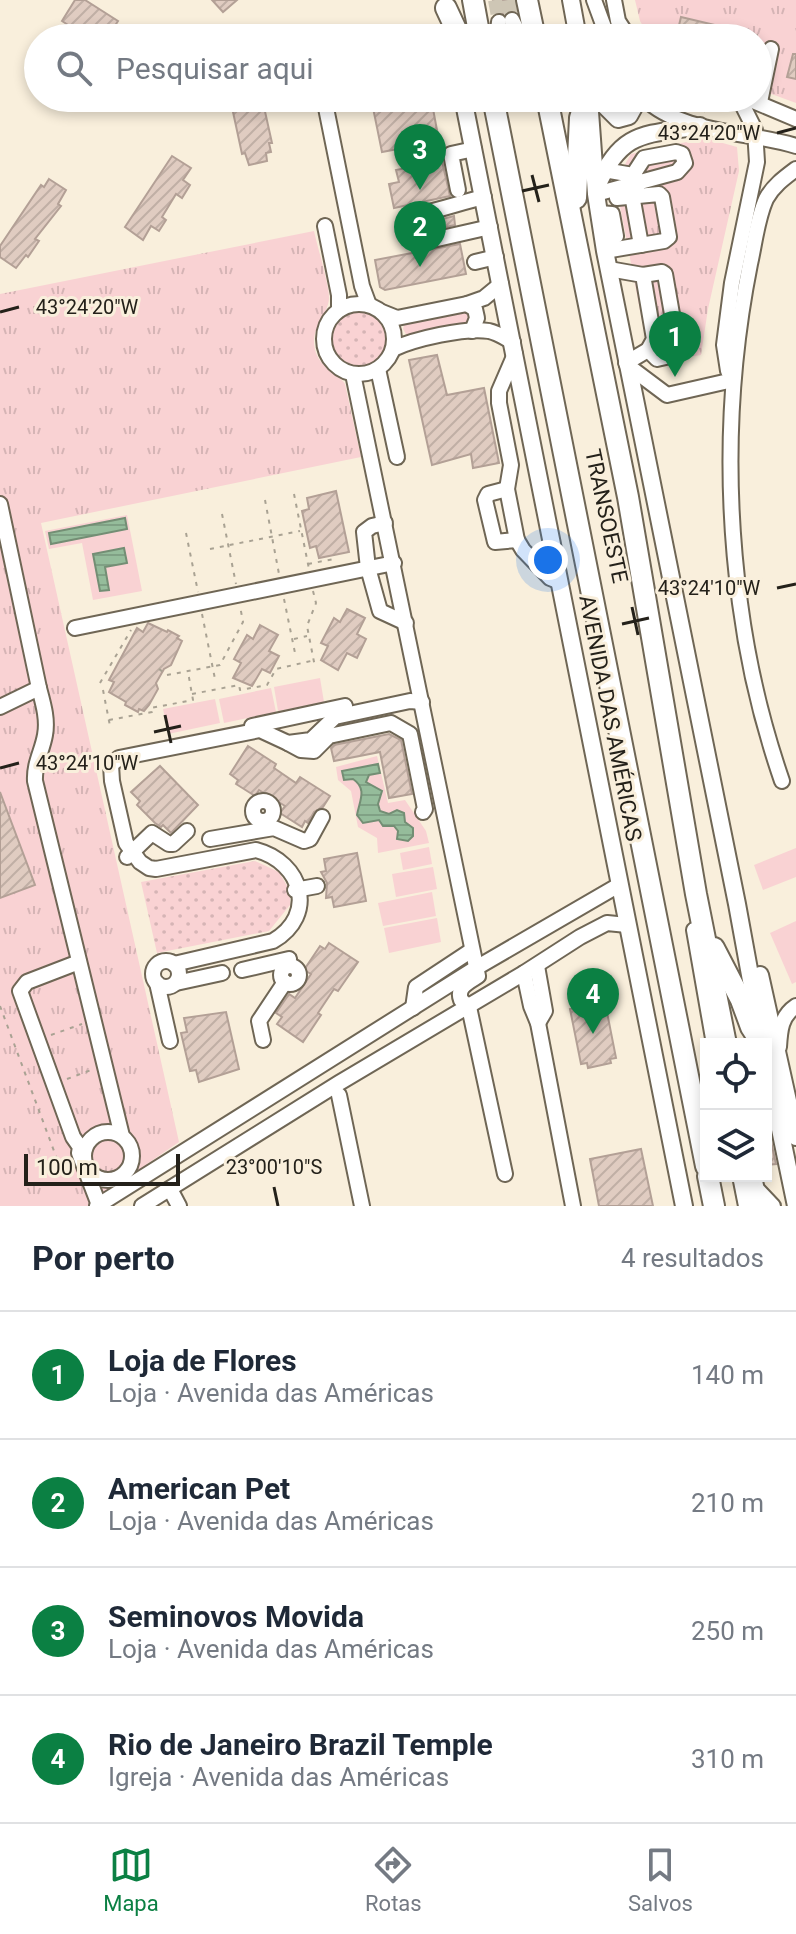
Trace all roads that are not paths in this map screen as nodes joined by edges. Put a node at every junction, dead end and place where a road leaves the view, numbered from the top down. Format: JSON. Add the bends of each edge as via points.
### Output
{"nodes":[{"id":1,"x":473,"y":0,"type":"edge"},
{"id":2,"x":479,"y":0,"type":"edge"},
{"id":3,"x":519,"y":0,"type":"edge"},
{"id":4,"x":527,"y":0,"type":"tunnel mouth"},
{"id":5,"x":571,"y":0,"type":"edge"},
{"id":6,"x":594,"y":0,"type":"edge"},
{"id":7,"x":614,"y":0,"type":"edge"},
{"id":8,"x":445,"y":4,"type":"edge"},
{"id":9,"x":449,"y":24,"type":"edge"},
{"id":10,"x":454,"y":24,"type":"edge"},
{"id":11,"x":477,"y":24,"type":"edge"},
{"id":12,"x":484,"y":24,"type":"edge"},
{"id":13,"x":524,"y":24,"type":"edge"},
{"id":14,"x":532,"y":24,"type":"edge"},
{"id":15,"x":577,"y":24,"type":"edge"},
{"id":16,"x":603,"y":24,"type":"edge"},
{"id":17,"x":620,"y":24,"type":"edge"},
{"id":18,"x":772,"y":108,"type":"edge"},
{"id":19,"x":327,"y":112,"type":"edge"},
{"id":20,"x":481,"y":112,"type":"edge"},
{"id":21,"x":485,"y":112,"type":"edge"},
{"id":22,"x":486,"y":112,"type":"edge"},
{"id":23,"x":543,"y":112,"type":"edge"},
{"id":24,"x":550,"y":112,"type":"edge"},
{"id":25,"x":582,"y":112,"type":"edge"},
{"id":26,"x":588,"y":112,"type":"edge"},
{"id":27,"x":611,"y":112,"type":"edge"},
{"id":28,"x":631,"y":112,"type":"edge"},
{"id":29,"x":663,"y":112,"type":"edge"},
{"id":30,"x":747,"y":112,"type":"edge"},
{"id":31,"x":796,"y":119,"type":"edge"},
{"id":32,"x":700,"y":126,"type":"junction"},
{"id":33,"x":796,"y":129,"type":"edge"},
{"id":34,"x":755,"y":136,"type":"junction"},
{"id":35,"x":794,"y":145,"type":"edge"},
{"id":36,"x":474,"y":149,"type":"junction"},
{"id":37,"x":796,"y":169,"type":"edge"},
{"id":38,"x":604,"y":170,"type":"junction"},
{"id":39,"x":661,"y":184,"type":"dead end"},
{"id":40,"x":458,"y":190,"type":"dead end"},
{"id":41,"x":632,"y":195,"type":"junction"},
{"id":42,"x":484,"y":197,"type":"junction"},
{"id":43,"x":597,"y":199,"type":"junction"},
{"id":44,"x":665,"y":216,"type":"junction"},
{"id":45,"x":637,"y":221,"type":"junction"},
{"id":46,"x":325,"y":226,"type":"dead end"},
{"id":47,"x":490,"y":227,"type":"junction"},
{"id":48,"x":641,"y":245,"type":"junction"},
{"id":49,"x":605,"y":247,"type":"junction"},
{"id":50,"x":496,"y":257,"type":"junction"},
{"id":51,"x":580,"y":258,"type":"junction"},
{"id":52,"x":475,"y":262,"type":"dead end"},
{"id":53,"x":609,"y":269,"type":"junction"},
{"id":54,"x":643,"y":275,"type":"junction"},
{"id":55,"x":501,"y":284,"type":"junction"},
{"id":56,"x":467,"y":304,"type":"junction"},
{"id":57,"x":376,"y":309,"type":"junction"},
{"id":58,"x":339,"y":310,"type":"junction"},
{"id":59,"x":472,"y":331,"type":"junction"},
{"id":60,"x":514,"y":348,"type":"junction"},
{"id":61,"x":393,"y":349,"type":"junction"},
{"id":62,"x":648,"y":350,"type":"junction"},
{"id":63,"x":626,"y":364,"type":"junction"},
{"id":64,"x":378,"y":369,"type":"junction"},
{"id":65,"x":353,"y":374,"type":"junction"},
{"id":66,"x":732,"y":380,"type":"junction"},
{"id":67,"x":397,"y":457,"type":"dead end"},
{"id":68,"x":507,"y":489,"type":"junction"},
{"id":69,"x":0,"y":504,"type":"edge"},
{"id":70,"x":385,"y":523,"type":"junction"},
{"id":71,"x":517,"y":540,"type":"junction"},
{"id":72,"x":394,"y":563,"type":"junction"},
{"id":73,"x":368,"y":568,"type":"junction"},
{"id":74,"x":560,"y":582,"type":"junction"},
{"id":75,"x":406,"y":623,"type":"junction"},
{"id":76,"x":75,"y":628,"type":"dead end"},
{"id":77,"x":39,"y":688,"type":"junction"},
{"id":78,"x":420,"y":696,"type":"junction"},
{"id":79,"x":0,"y":707,"type":"edge"},
{"id":80,"x":336,"y":717,"type":"junction"},
{"id":81,"x":338,"y":732,"type":"junction"},
{"id":82,"x":288,"y":743,"type":"junction"},
{"id":83,"x":782,"y":781,"type":"dead end"},
{"id":84,"x":423,"y":812,"type":"dead end"},
{"id":85,"x":322,"y":817,"type":"dead end"},
{"id":86,"x":259,"y":825,"type":"junction"},
{"id":87,"x":200,"y":835,"type":"junction"},
{"id":88,"x":262,"y":854,"type":"junction"},
{"id":89,"x":130,"y":855,"type":"junction"},
{"id":90,"x":207,"y":862,"type":"junction"},
{"id":91,"x":619,"y":885,"type":"junction"},
{"id":92,"x":317,"y":886,"type":"dead end"},
{"id":93,"x":297,"y":890,"type":"junction"},
{"id":94,"x":696,"y":894,"type":"junction"},
{"id":95,"x":563,"y":918,"type":"junction"},
{"id":96,"x":627,"y":925,"type":"junction"},
{"id":97,"x":278,"y":936,"type":"junction"},
{"id":98,"x":580,"y":937,"type":"junction"},
{"id":99,"x":472,"y":950,"type":"junction"},
{"id":100,"x":79,"y":962,"type":"junction"},
{"id":101,"x":168,"y":963,"type":"junction"},
{"id":102,"x":476,"y":968,"type":"junction"},
{"id":103,"x":285,"y":969,"type":"junction"},
{"id":104,"x":531,"y":969,"type":"junction"},
{"id":105,"x":242,"y":970,"type":"dead end"},
{"id":106,"x":222,"y":973,"type":"dead end"},
{"id":107,"x":157,"y":983,"type":"junction"},
{"id":108,"x":176,"y":983,"type":"junction"},
{"id":109,"x":796,"y":1006,"type":"edge"},
{"id":110,"x":469,"y":1007,"type":"junction"},
{"id":111,"x":413,"y":1008,"type":"junction"},
{"id":112,"x":713,"y":1038,"type":"edge"},
{"id":113,"x":725,"y":1038,"type":"edge"},
{"id":114,"x":758,"y":1038,"type":"edge"},
{"id":115,"x":766,"y":1038,"type":"edge"},
{"id":116,"x":263,"y":1040,"type":"dead end"},
{"id":117,"x":170,"y":1041,"type":"dead end"},
{"id":118,"x":772,"y":1041,"type":"edge"},
{"id":119,"x":772,"y":1066,"type":"edge"},
{"id":120,"x":772,"y":1077,"type":"edge"},
{"id":121,"x":335,"y":1090,"type":"junction"},
{"id":122,"x":702,"y":1110,"type":"edge"},
{"id":123,"x":700,"y":1133,"type":"edge"},
{"id":124,"x":122,"y":1136,"type":"dead end"},
{"id":125,"x":73,"y":1137,"type":"junction"},
{"id":126,"x":796,"y":1137,"type":"edge"},
{"id":127,"x":505,"y":1174,"type":"dead end"},
{"id":128,"x":709,"y":1182,"type":"edge"},
{"id":129,"x":711,"y":1182,"type":"edge"},
{"id":130,"x":748,"y":1182,"type":"edge"},
{"id":131,"x":749,"y":1182,"type":"edge"},
{"id":132,"x":751,"y":1182,"type":"edge"},
{"id":133,"x":170,"y":1189,"type":"junction"},
{"id":134,"x":795,"y":1199,"type":"edge"},
{"id":135,"x":89,"y":1206,"type":"edge"},
{"id":136,"x":98,"y":1206,"type":"edge"},
{"id":137,"x":142,"y":1206,"type":"edge"},
{"id":138,"x":179,"y":1206,"type":"edge"},
{"id":139,"x":362,"y":1206,"type":"edge"},
{"id":140,"x":573,"y":1206,"type":"edge"},
{"id":141,"x":684,"y":1206,"type":"edge"},
{"id":142,"x":707,"y":1206,"type":"edge"},
{"id":143,"x":717,"y":1206,"type":"edge"},
{"id":144,"x":746,"y":1206,"type":"edge"},
{"id":145,"x":757,"y":1206,"type":"edge"},
{"id":146,"x":773,"y":1206,"type":"edge"},
{"id":147,"x":780,"y":1206,"type":"edge"}],
"edges":[{"from":1,"to":11,"type":"highway"},
{"from":2,"to":12,"type":"street"},
{"from":3,"to":13,"type":"street"},
{"from":4,"to":14,"type":"highway"},
{"from":5,"to":15,"type":"main road"},
{"from":6,"to":16,"type":"street"},
{"from":7,"to":17,"type":"street"},
{"from":8,"to":9,"type":"main road"},
{"from":8,"to":10,"type":"highway"},
{"from":18,"to":31,"type":"street"},
{"from":19,"to":57,"type":"street","via":[[362,286]]},
{"from":20,"to":36,"type":"main road","name":"AVENIDA DAS AMÉRICAS"},
{"from":21,"to":123,"type":"highway","name":"AVENIDA DAS AMÉRICAS"},
{"from":22,"to":122,"type":"street","name":"TRANSOESTE","via":[[650,834]]},
{"from":23,"to":112,"type":"street","name":"TRANSOESTE","via":[[619,490]]},
{"from":24,"to":51,"type":"highway"},
{"from":25,"to":51,"type":"highway","via":[[575,190]]},
{"from":26,"to":43,"type":"main road"},
{"from":27,"to":28,"type":"main road","via":[[618,119]]},
{"from":29,"to":32,"type":"street"},
{"from":30,"to":34,"type":"street"},
{"from":32,"to":34,"type":"street"},
{"from":32,"to":38,"type":"main road","via":[[636,139],[617,150]]},
{"from":33,"to":35,"type":"street"},
{"from":34,"to":35,"type":"street"},
{"from":34,"to":66,"type":"street","via":[[757,162],[724,345]]},
{"from":36,"to":40,"type":"street","via":[[451,154]]},
{"from":36,"to":42,"type":"main road","name":"AVENIDA DAS AMÉRICAS"},
{"from":37,"to":66,"type":"street","via":[[777,183],[760,216]]},
{"from":38,"to":43,"type":"main road"},
{"from":38,"to":43,"type":"street","via":[[633,175],[644,158],[676,152],[685,163],[677,172]]},
{"from":39,"to":41,"type":"street"},
{"from":41,"to":43,"type":"street"},
{"from":41,"to":44,"type":"street","via":[[659,194]]},
{"from":41,"to":45,"type":"street"},
{"from":42,"to":47,"type":"main road","name":"AVENIDA DAS AMÉRICAS"},
{"from":42,"to":47,"type":"street","via":[[419,214],[420,240]]},
{"from":43,"to":49,"type":"main road"},
{"from":44,"to":45,"type":"street"},
{"from":44,"to":48,"type":"street","via":[[668,239]]},
{"from":45,"to":48,"type":"street"},
{"from":46,"to":58,"type":"street"},
{"from":47,"to":50,"type":"main road","name":"AVENIDA DAS AMÉRICAS"},
{"from":48,"to":49,"type":"street"},
{"from":49,"to":53,"type":"main road"},
{"from":50,"to":52,"type":"street"},
{"from":50,"to":55,"type":"main road","name":"AVENIDA DAS AMÉRICAS"},
{"from":51,"to":94,"type":"highway","via":[[631,512]]},
{"from":53,"to":54,"type":"street"},
{"from":53,"to":63,"type":"main road"},
{"from":54,"to":62,"type":"street","via":[[655,334]]},
{"from":54,"to":62,"type":"street","via":[[665,274],[679,354],[657,359]]},
{"from":55,"to":56,"type":"street"},
{"from":55,"to":60,"type":"main road","name":"AVENIDA DAS AMÉRICAS"},
{"from":56,"to":57,"type":"street","via":[[397,318]]},
{"from":56,"to":59,"type":"street","via":[[477,318]]},
{"from":57,"to":58,"type":"street","via":[[357,303]]},
{"from":57,"to":61,"type":"street","via":[[393,329]]},
{"from":58,"to":65,"type":"street","via":[[329,320],[324,342],[333,363]]},
{"from":59,"to":60,"type":"street","via":[[498,333]]},
{"from":59,"to":61,"type":"street"},
{"from":60,"to":68,"type":"street","via":[[499,391],[511,465]]},
{"from":60,"to":74,"type":"main road","name":"AVENIDA DAS AMÉRICAS"},
{"from":61,"to":64,"type":"street"},
{"from":62,"to":63,"type":"street"},
{"from":63,"to":66,"type":"street","via":[[667,395]]},
{"from":63,"to":115,"type":"main road","via":[[737,904],[759,971]]},
{"from":64,"to":65,"type":"street"},
{"from":64,"to":67,"type":"street"},
{"from":65,"to":70,"type":"street"},
{"from":66,"to":83,"type":"street","via":[[733,532],[740,603],[763,724]]},
{"from":68,"to":71,"type":"street"},
{"from":68,"to":71,"type":"street","via":[[488,494],[485,500],[495,542]]},
{"from":69,"to":77,"type":"street"},
{"from":70,"to":72,"type":"street"},
{"from":70,"to":73,"type":"street","via":[[364,532]]},
{"from":71,"to":74,"type":"street","via":[[550,578]]},
{"from":72,"to":73,"type":"street"},
{"from":72,"to":75,"type":"street"},
{"from":73,"to":75,"type":"street","via":[[380,611]]},
{"from":73,"to":76,"type":"street"},
{"from":74,"to":91,"type":"main road","name":"AVENIDA DAS AMÉRICAS"},
{"from":75,"to":78,"type":"street"},
{"from":77,"to":79,"type":"street"},
{"from":77,"to":100,"type":"street","via":[[46,721],[35,781]]},
{"from":78,"to":80,"type":"street"},
{"from":78,"to":89,"type":"street","via":[[335,712],[306,733],[287,736],[260,724],[118,753],[106,773]]},
{"from":78,"to":99,"type":"street"},
{"from":80,"to":81,"type":"street"},
{"from":80,"to":82,"type":"street","via":[[311,740]]},
{"from":81,"to":82,"type":"street","via":[[314,751]]},
{"from":81,"to":84,"type":"street","via":[[391,723],[410,734]]},
{"from":82,"to":89,"type":"street","via":[[260,730],[119,758],[111,765],[112,781]]},
{"from":85,"to":86,"type":"street","via":[[304,841]]},
{"from":86,"to":87,"type":"street"},
{"from":86,"to":88,"type":"street"},
{"from":87,"to":89,"type":"street","via":[[169,844],[152,833]]},
{"from":87,"to":90,"type":"street"},
{"from":88,"to":90,"type":"street"},
{"from":88,"to":93,"type":"street"},
{"from":89,"to":90,"type":"street","via":[[144,872],[154,874]]},
{"from":91,"to":95,"type":"street"},
{"from":91,"to":96,"type":"main road","name":"AVENIDA DAS AMÉRICAS"},
{"from":92,"to":93,"type":"street"},
{"from":93,"to":97,"type":"street","via":[[292,916]]},
{"from":94,"to":113,"type":"highway"},
{"from":94,"to":114,"type":"highway","via":[[715,952]]},
{"from":95,"to":98,"type":"street","via":[[583,923]]},
{"from":95,"to":102,"type":"street"},
{"from":96,"to":98,"type":"street","via":[[607,923]]},
{"from":96,"to":141,"type":"main road","name":"AVENIDA DAS AMÉRICAS"},
{"from":97,"to":101,"type":"street"},
{"from":97,"to":103,"type":"street"},
{"from":98,"to":104,"type":"street"},
{"from":99,"to":102,"type":"street"},
{"from":99,"to":111,"type":"street","via":[[416,987]]},
{"from":100,"to":124,"type":"street"},
{"from":100,"to":125,"type":"street","via":[[20,991]]},
{"from":101,"to":107,"type":"street","via":[[154,971]]},
{"from":101,"to":108,"type":"street","via":[[179,975]]},
{"from":102,"to":110,"type":"street","via":[[478,976],[462,986],[459,995]]},
{"from":102,"to":111,"type":"street"},
{"from":103,"to":105,"type":"street"},
{"from":103,"to":116,"type":"street","via":[[259,1021]]},
{"from":104,"to":110,"type":"street"},
{"from":104,"to":140,"type":"street"},
{"from":106,"to":108,"type":"street"},
{"from":107,"to":108,"type":"street"},
{"from":107,"to":117,"type":"street"},
{"from":109,"to":118,"type":"street","via":[[787,1012]]},
{"from":110,"to":111,"type":"street","via":[[445,1001]]},
{"from":110,"to":121,"type":"street"},
{"from":110,"to":127,"type":"street"},
{"from":111,"to":136,"type":"street"},
{"from":119,"to":126,"type":"main road"},
{"from":120,"to":134,"type":"main road"},
{"from":121,"to":133,"type":"street"},
{"from":121,"to":139,"type":"street"},
{"from":125,"to":135,"type":"street","via":[[70,1157]]},
{"from":125,"to":136,"type":"street"},
{"from":128,"to":142,"type":"highway"},
{"from":129,"to":143,"type":"highway","name":"AVENIDA DAS AMÉRICAS"},
{"from":130,"to":144,"type":"street"},
{"from":131,"to":145,"type":"highway"},
{"from":132,"to":146,"type":"street"},
{"from":133,"to":137,"type":"street"},
{"from":133,"to":138,"type":"street"},
{"from":134,"to":147,"type":"street"}]}
